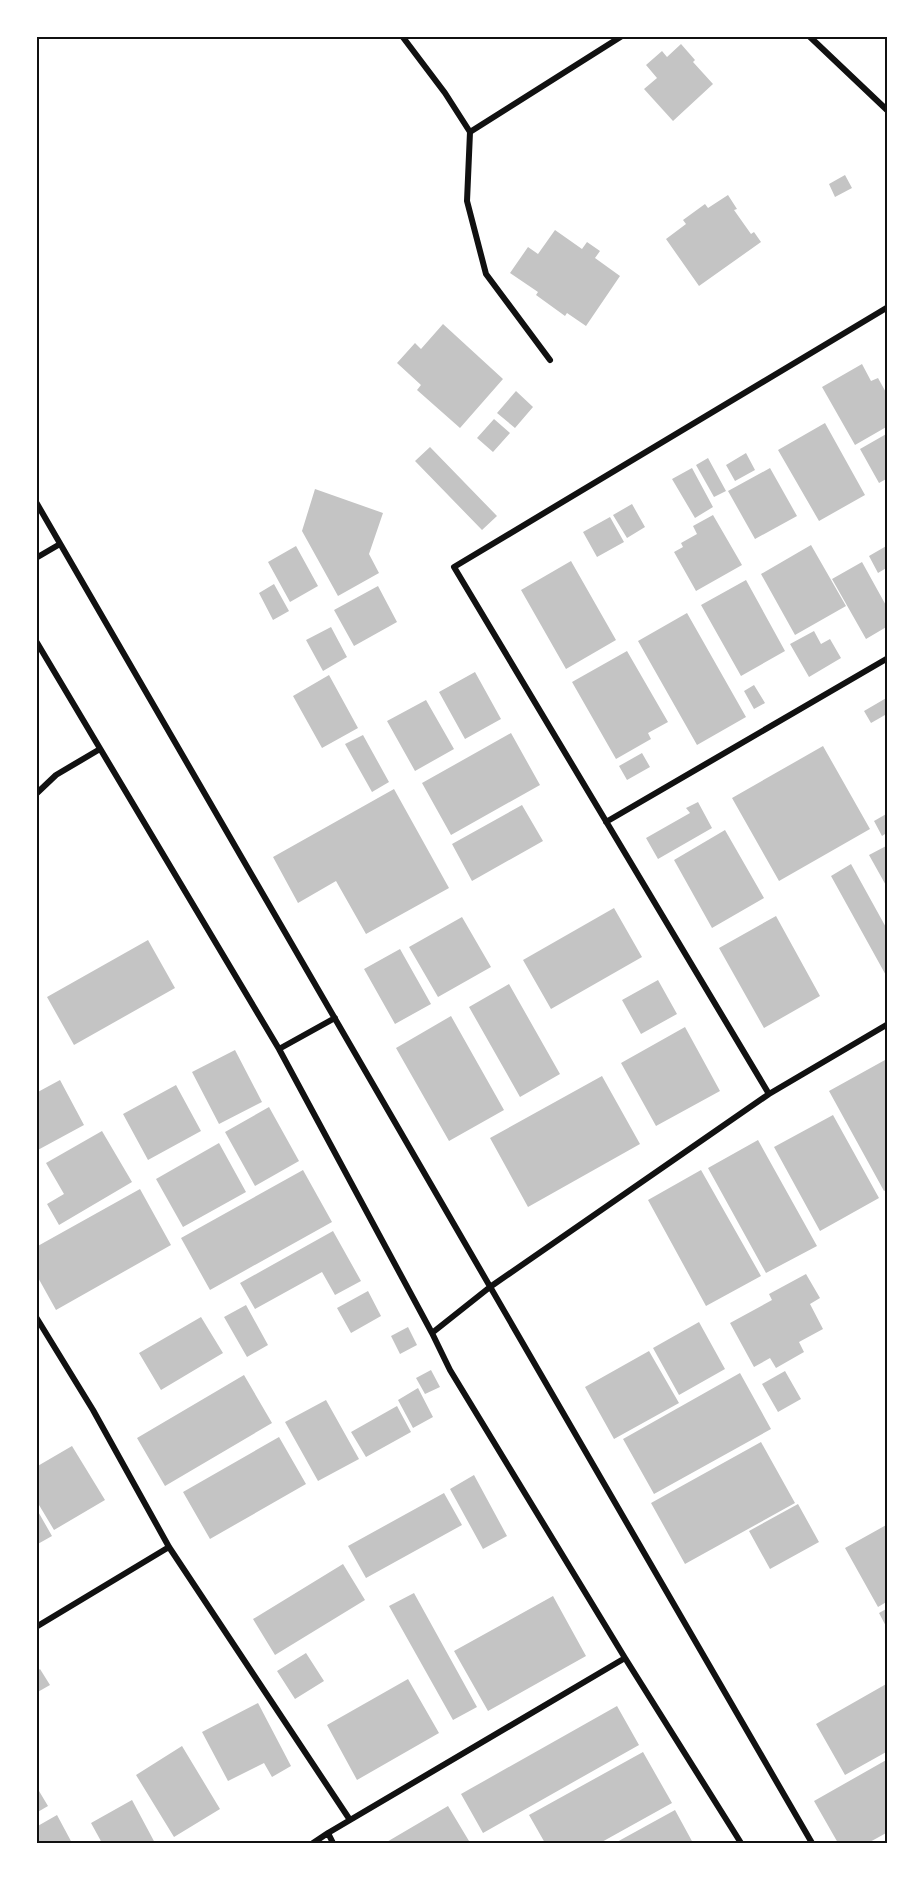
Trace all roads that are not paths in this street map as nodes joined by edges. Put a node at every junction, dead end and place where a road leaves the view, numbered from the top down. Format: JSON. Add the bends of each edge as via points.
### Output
{"nodes":[{"id":1,"x":402,"y":36,"type":"edge"},
{"id":2,"x":622,"y":36,"type":"edge"},
{"id":3,"x":809,"y":36,"type":"edge"},
{"id":4,"x":888,"y":111,"type":"edge"},
{"id":5,"x":470,"y":132,"type":"junction"},
{"id":6,"x":888,"y":307,"type":"edge"},
{"id":7,"x":550,"y":360,"type":"dead end"},
{"id":8,"x":36,"y":502,"type":"edge"},
{"id":9,"x":60,"y":544,"type":"junction"},
{"id":10,"x":36,"y":558,"type":"edge"},
{"id":11,"x":36,"y":641,"type":"edge"},
{"id":12,"x":888,"y":657,"type":"edge"},
{"id":13,"x":100,"y":749,"type":"junction"},
{"id":14,"x":36,"y":794,"type":"edge"},
{"id":15,"x":606,"y":822,"type":"junction"},
{"id":16,"x":335,"y":1018,"type":"junction"},
{"id":17,"x":888,"y":1024,"type":"edge"},
{"id":18,"x":279,"y":1049,"type":"junction"},
{"id":19,"x":769,"y":1094,"type":"junction"},
{"id":20,"x":490,"y":1287,"type":"junction"},
{"id":21,"x":36,"y":1317,"type":"edge"},
{"id":22,"x":432,"y":1332,"type":"junction"},
{"id":23,"x":170,"y":1547,"type":"junction"},
{"id":24,"x":36,"y":1627,"type":"edge"},
{"id":25,"x":625,"y":1659,"type":"junction"},
{"id":26,"x":350,"y":1820,"type":"junction"},
{"id":27,"x":328,"y":1833,"type":"junction"},
{"id":28,"x":312,"y":1843,"type":"edge"},
{"id":29,"x":333,"y":1843,"type":"edge"},
{"id":30,"x":741,"y":1843,"type":"edge"},
{"id":31,"x":812,"y":1843,"type":"edge"}],
"edges":[{"from":1,"to":5,"type":"street"},
{"from":2,"to":5,"type":"street"},
{"from":3,"to":4,"type":"street"},
{"from":5,"to":7,"type":"street","via":[[467,201],[486,274]]},
{"from":6,"to":15,"type":"street","via":[[454,567]]},
{"from":8,"to":9,"type":"street"},
{"from":9,"to":10,"type":"street"},
{"from":9,"to":16,"type":"street"},
{"from":11,"to":13,"type":"street"},
{"from":12,"to":15,"type":"street"},
{"from":13,"to":14,"type":"street","via":[[56,775]]},
{"from":13,"to":18,"type":"street"},
{"from":15,"to":19,"type":"street"},
{"from":16,"to":18,"type":"street"},
{"from":16,"to":20,"type":"street"},
{"from":17,"to":19,"type":"street"},
{"from":18,"to":22,"type":"street"},
{"from":19,"to":20,"type":"street"},
{"from":20,"to":22,"type":"street"},
{"from":20,"to":31,"type":"street"},
{"from":21,"to":23,"type":"street"},
{"from":22,"to":25,"type":"street","via":[[450,1370]]},
{"from":23,"to":24,"type":"street"},
{"from":23,"to":26,"type":"street"},
{"from":25,"to":26,"type":"street"},
{"from":25,"to":30,"type":"street"},
{"from":26,"to":27,"type":"street"},
{"from":27,"to":28,"type":"street"},
{"from":27,"to":29,"type":"street"}]}
